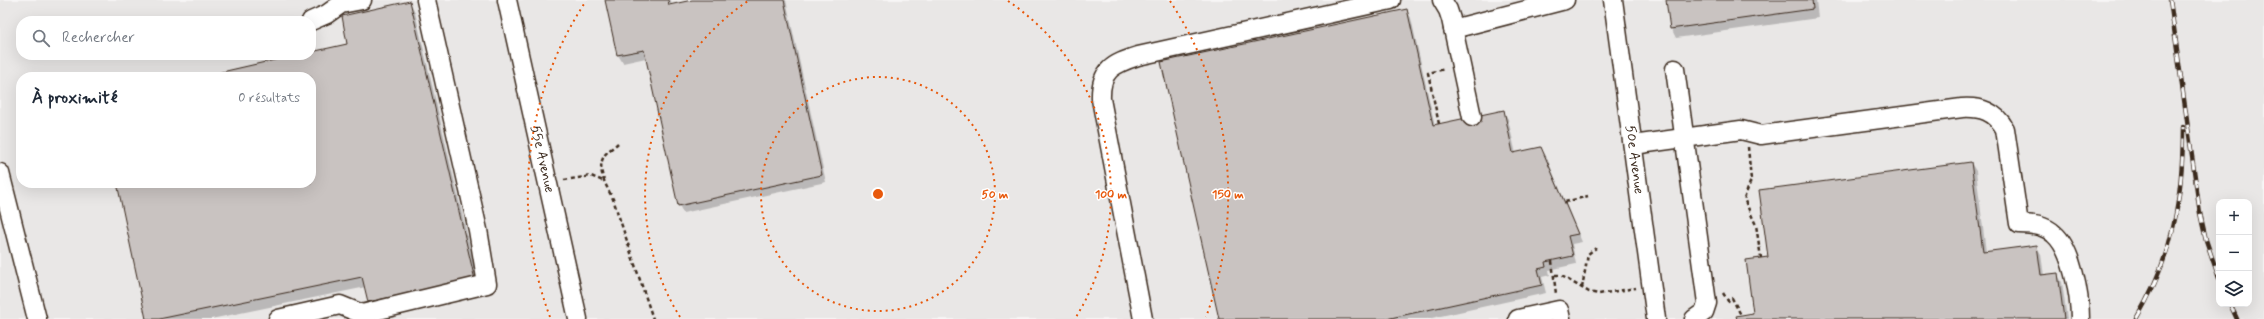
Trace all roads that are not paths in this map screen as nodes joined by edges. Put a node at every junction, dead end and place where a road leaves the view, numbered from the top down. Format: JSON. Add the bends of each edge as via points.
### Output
{"nodes":[{"id":1,"x":362,"y":0,"type":"edge"},
{"id":2,"x":426,"y":0,"type":"edge"},
{"id":3,"x":507,"y":0,"type":"edge"},
{"id":4,"x":1391,"y":0,"type":"edge"},
{"id":5,"x":1442,"y":0,"type":"edge"},
{"id":6,"x":1565,"y":0,"type":"edge"},
{"id":7,"x":1613,"y":0,"type":"edge"},
{"id":8,"x":316,"y":19,"type":"edge"},
{"id":9,"x":1453,"y":29,"type":"junction"},
{"id":10,"x":1675,"y":70,"type":"dead end"},
{"id":11,"x":1472,"y":117,"type":"dead end"},
{"id":12,"x":1685,"y":139,"type":"junction"},
{"id":13,"x":1633,"y":146,"type":"junction"},
{"id":14,"x":0,"y":173,"type":"edge"},
{"id":15,"x":392,"y":313,"type":"edge"},
{"id":16,"x":37,"y":319,"type":"edge"},
{"id":17,"x":278,"y":319,"type":"edge"},
{"id":18,"x":578,"y":319,"type":"edge"},
{"id":19,"x":1143,"y":319,"type":"edge"},
{"id":20,"x":1518,"y":319,"type":"edge"},
{"id":21,"x":1561,"y":319,"type":"edge"},
{"id":22,"x":1656,"y":319,"type":"edge"},
{"id":23,"x":1694,"y":319,"type":"edge"},
{"id":24,"x":2080,"y":319,"type":"edge"}],
"edges":[{"from":1,"to":8,"type":"street","via":[[341,4]]},
{"from":2,"to":15,"type":"street","via":[[478,230],[487,284]]},
{"from":3,"to":18,"type":"street","name":"55e Avenue"},
{"from":4,"to":19,"type":"street","via":[[1138,56],[1118,63],[1105,74],[1101,99]]},
{"from":5,"to":9,"type":"street","via":[[1448,10]]},
{"from":6,"to":9,"type":"street"},
{"from":7,"to":13,"type":"street","name":"50e Avenue"},
{"from":9,"to":11,"type":"street"},
{"from":10,"to":12,"type":"street"},
{"from":12,"to":13,"type":"street"},
{"from":12,"to":23,"type":"street","via":[[1707,303],[1704,312]]},
{"from":12,"to":24,"type":"street","via":[[1741,130],[1761,135],[1962,108],[1984,109],[2001,121],[2005,129],[2019,224],[2045,228],[2064,246],[2076,283]]},
{"from":13,"to":22,"type":"street","name":"50e Avenue"},
{"from":14,"to":16,"type":"street"},
{"from":15,"to":17,"type":"street","via":[[362,314],[340,305]]},
{"from":20,"to":21,"type":"street","via":[[1559,310]]}]}
